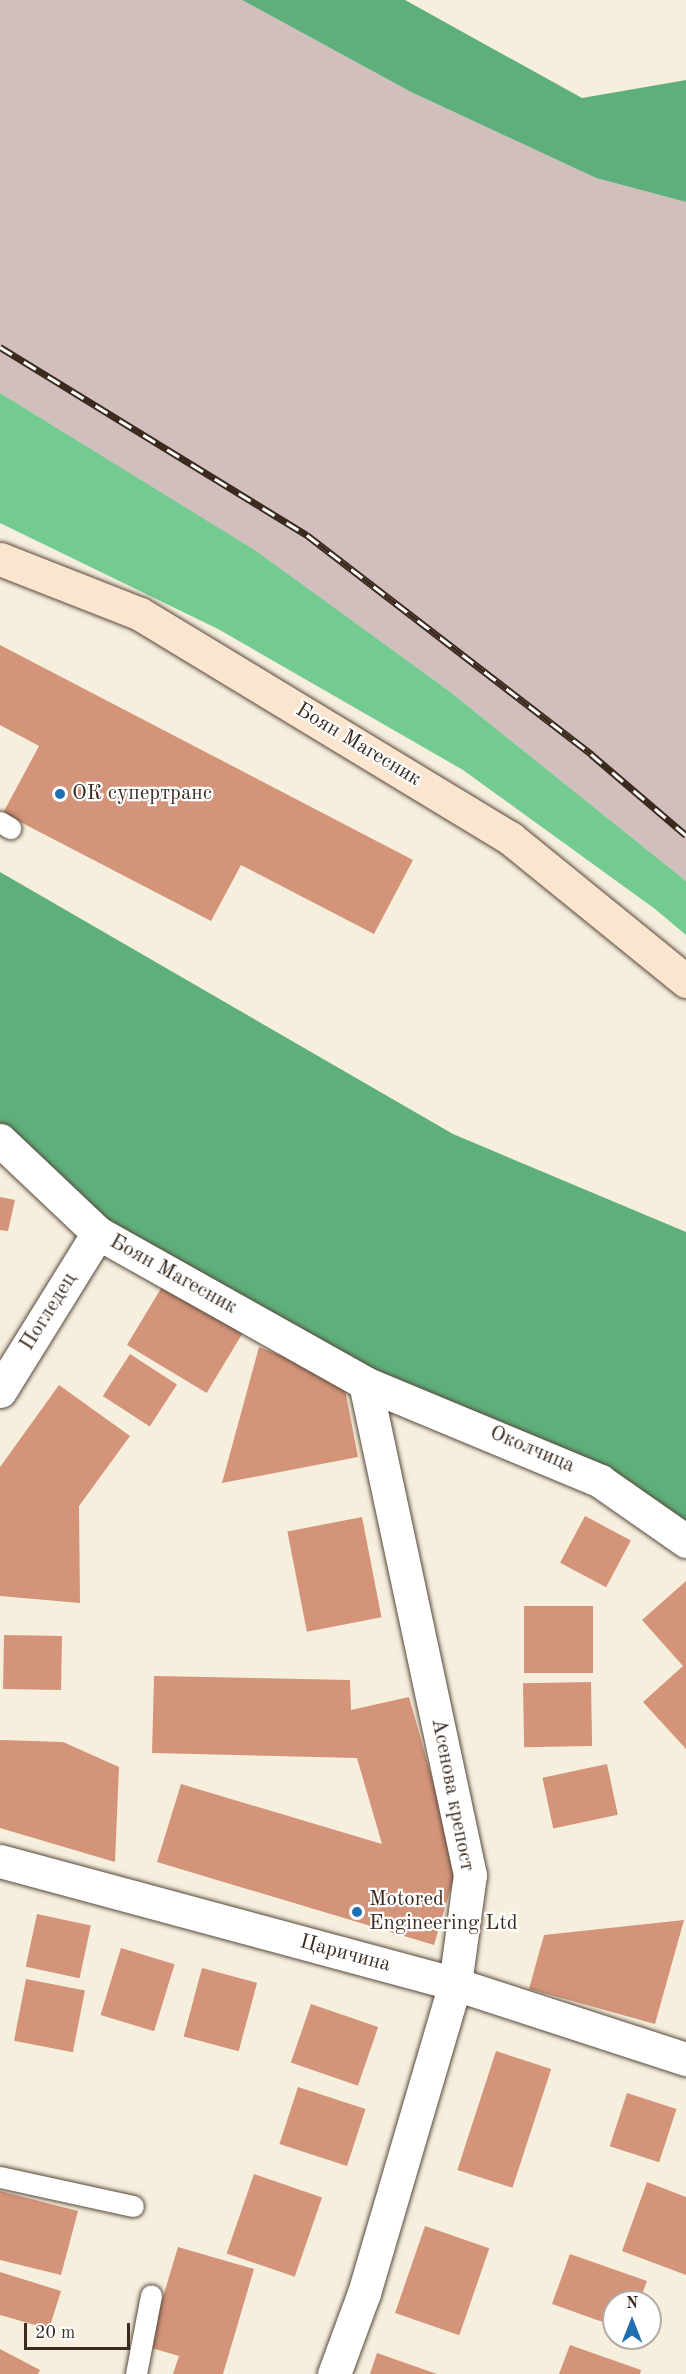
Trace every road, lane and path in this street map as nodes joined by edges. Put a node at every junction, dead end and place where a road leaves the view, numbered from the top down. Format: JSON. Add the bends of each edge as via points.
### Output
{"nodes":[{"id":1,"x":0,"y":559,"type":"edge"},
{"id":2,"x":686,"y":981,"type":"edge"},
{"id":3,"x":0,"y":1140,"type":"edge"},
{"id":4,"x":0,"y":1168,"type":"edge"},
{"id":5,"x":37,"y":1176,"type":"junction"},
{"id":6,"x":98,"y":1233,"type":"junction"},
{"id":7,"x":365,"y":1383,"type":"junction"},
{"id":8,"x":0,"y":1390,"type":"edge"},
{"id":9,"x":686,"y":1541,"type":"edge"},
{"id":10,"x":0,"y":1861,"type":"edge"},
{"id":11,"x":455,"y":1984,"type":"junction"},
{"id":12,"x":686,"y":2059,"type":"edge"},
{"id":13,"x":0,"y":2177,"type":"edge"},
{"id":14,"x":133,"y":2206,"type":"dead end"},
{"id":15,"x":151,"y":2295,"type":"dead end"},
{"id":16,"x":136,"y":2374,"type":"edge"},
{"id":17,"x":334,"y":2374,"type":"edge"}],
"edges":[{"from":1,"to":2,"type":"street","name":"Боян Магесник","via":[[141,614],[510,838]]},
{"from":3,"to":5,"type":"street","name":"Боян Магесник"},
{"from":4,"to":5,"type":"street"},
{"from":5,"to":6,"type":"street","name":"Боян Магесник"},
{"from":6,"to":7,"type":"street","name":"Боян Магесник"},
{"from":6,"to":8,"type":"street","name":"Погледец"},
{"from":7,"to":9,"type":"street","name":"Околчица","via":[[564,1463],[641,1507]]},
{"from":7,"to":11,"type":"street","name":"Асенова крепост","via":[[470,1875]]},
{"from":10,"to":11,"type":"street","name":"Царичина"},
{"from":11,"to":12,"type":"street","name":"Царичина"},
{"from":11,"to":17,"type":"street","name":"Асенова крепост","via":[[364,2293]]},
{"from":13,"to":14,"type":"lane"},
{"from":15,"to":16,"type":"lane"}]}
